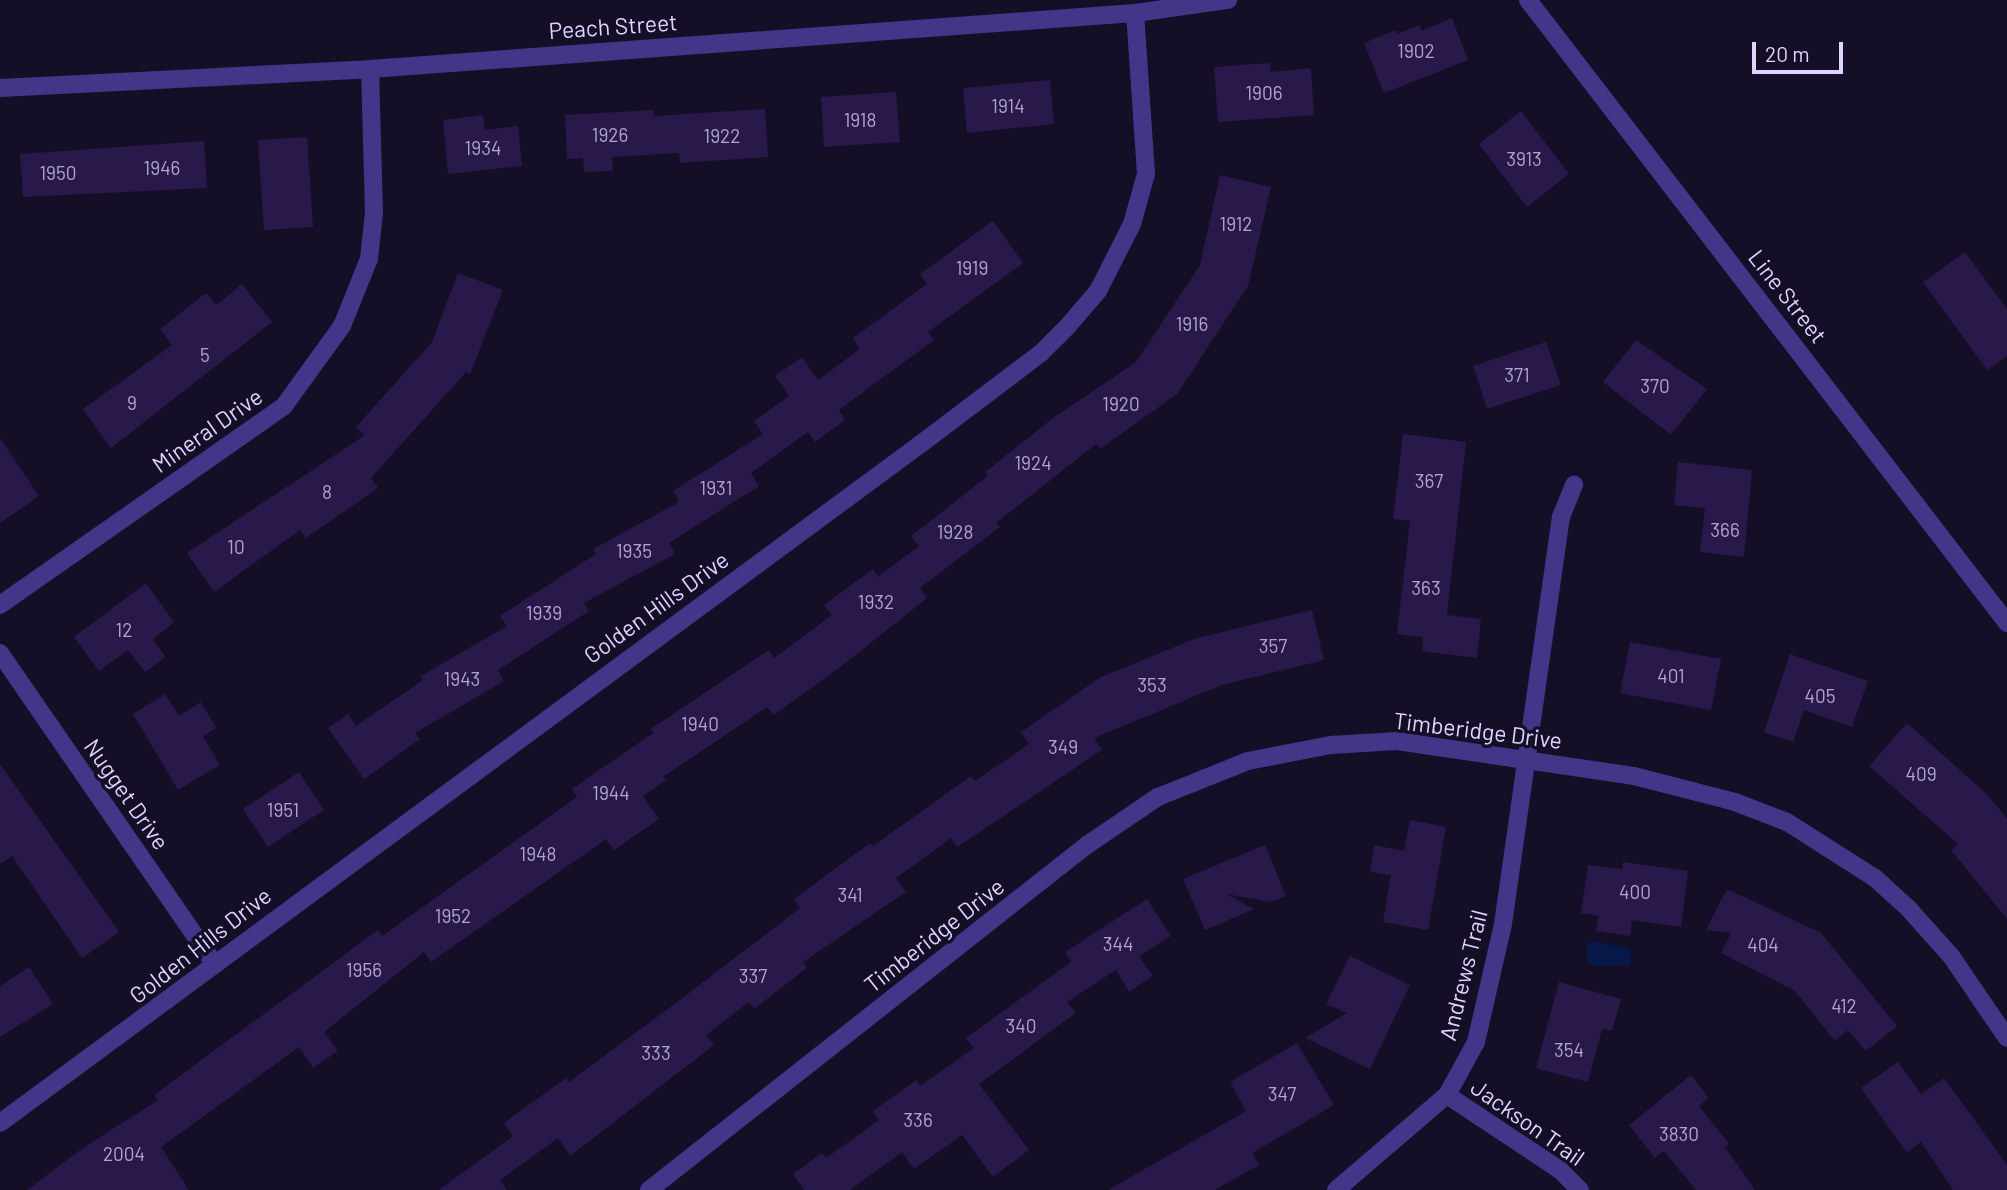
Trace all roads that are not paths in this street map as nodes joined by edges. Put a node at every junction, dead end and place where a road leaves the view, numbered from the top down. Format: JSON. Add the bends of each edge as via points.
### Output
{"nodes":[{"id":1,"x":1228,"y":0,"type":"edge"},
{"id":2,"x":1528,"y":0,"type":"edge"},
{"id":3,"x":1135,"y":13,"type":"junction"},
{"id":4,"x":370,"y":69,"type":"junction"},
{"id":5,"x":0,"y":88,"type":"edge"},
{"id":6,"x":1574,"y":485,"type":"dead end"},
{"id":7,"x":0,"y":605,"type":"edge"},
{"id":8,"x":2007,"y":623,"type":"edge"},
{"id":9,"x":0,"y":653,"type":"edge"},
{"id":10,"x":1529,"y":760,"type":"junction"},
{"id":11,"x":213,"y":962,"type":"junction"},
{"id":12,"x":2007,"y":1038,"type":"edge"},
{"id":13,"x":1447,"y":1095,"type":"junction"},
{"id":14,"x":0,"y":1123,"type":"edge"},
{"id":15,"x":649,"y":1190,"type":"edge"},
{"id":16,"x":1336,"y":1190,"type":"edge"},
{"id":17,"x":1580,"y":1190,"type":"edge"}],
"edges":[{"from":1,"to":3,"type":"street","name":"Peach Street"},
{"from":2,"to":8,"type":"street","name":"Line Street"},
{"from":3,"to":4,"type":"street","name":"Peach Street"},
{"from":3,"to":11,"type":"street","name":"Golden Hills Drive","via":[[1146,174],[1132,224],[1104,280],[1068,327],[1041,353],[922,443]]},
{"from":4,"to":5,"type":"street","name":"Peach Street"},
{"from":4,"to":7,"type":"street","name":"Mineral Drive","via":[[374,212],[369,259],[342,326],[284,406]]},
{"from":6,"to":10,"type":"street","name":"Andrews Trail","via":[[1561,517]]},
{"from":9,"to":11,"type":"street","name":"Nugget Drive"},
{"from":10,"to":12,"type":"street","name":"Timberidge Drive","via":[[1634,776],[1735,802],[1787,822],[1875,878],[1909,908],[1951,956]]},
{"from":10,"to":13,"type":"street","name":"Andrews Trail","via":[[1503,924],[1476,1042]]},
{"from":10,"to":15,"type":"street","name":"Timberidge Drive","via":[[1397,741],[1330,745],[1248,761],[1158,797],[1087,845]]},
{"from":11,"to":14,"type":"street","name":"Golden Hills Drive","via":[[159,1009]]},
{"from":13,"to":16,"type":"street","name":"Andrews Trail"},
{"from":13,"to":17,"type":"street","name":"Jackson Trail","via":[[1560,1170]]}]}
